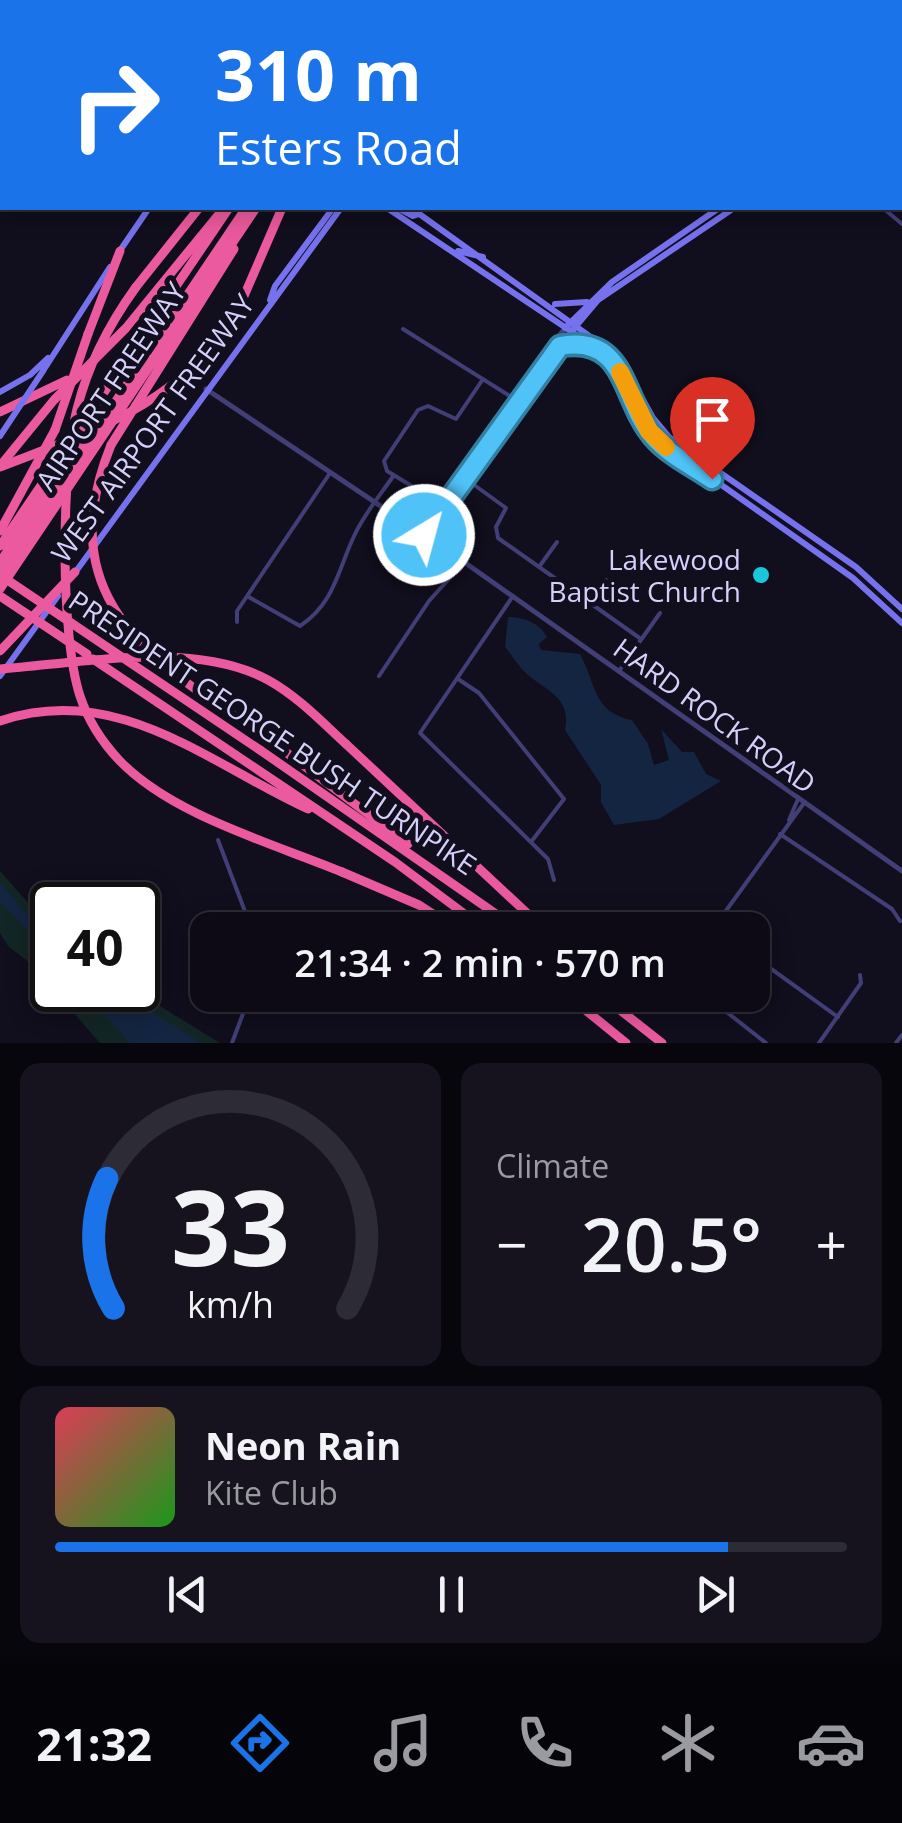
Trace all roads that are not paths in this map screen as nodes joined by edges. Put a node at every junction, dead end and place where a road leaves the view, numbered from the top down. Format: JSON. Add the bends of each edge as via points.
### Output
{"nodes":[{"id":1,"x":148,"y":210,"type":"edge"},
{"id":2,"x":197,"y":210,"type":"edge"},
{"id":3,"x":225,"y":210,"type":"edge"},
{"id":4,"x":226,"y":210,"type":"edge"},
{"id":5,"x":242,"y":210,"type":"edge"},
{"id":6,"x":242,"y":210,"type":"edge"},
{"id":7,"x":255,"y":210,"type":"edge"},
{"id":8,"x":281,"y":210,"type":"edge"},
{"id":9,"x":338,"y":210,"type":"edge"},
{"id":10,"x":391,"y":210,"type":"edge"},
{"id":11,"x":402,"y":210,"type":"edge"},
{"id":12,"x":414,"y":210,"type":"edge"},
{"id":13,"x":716,"y":210,"type":"edge"},
{"id":14,"x":731,"y":210,"type":"edge"},
{"id":15,"x":420,"y":214,"type":"junction"},
{"id":16,"x":247,"y":221,"type":"junction"},
{"id":17,"x":412,"y":224,"type":"junction"},
{"id":18,"x":447,"y":248,"type":"junction"},
{"id":19,"x":120,"y":251,"type":"junction"},
{"id":20,"x":482,"y":257,"type":"junction"},
{"id":21,"x":476,"y":267,"type":"junction"},
{"id":22,"x":549,"y":302,"type":"junction"},
{"id":23,"x":590,"y":305,"type":"junction"},
{"id":24,"x":574,"y":321,"type":"junction"},
{"id":25,"x":403,"y":329,"type":"dead end"},
{"id":26,"x":568,"y":330,"type":"junction"},
{"id":27,"x":592,"y":340,"type":"junction"},
{"id":28,"x":60,"y":346,"type":"junction"},
{"id":29,"x":560,"y":346,"type":"junction"},
{"id":30,"x":82,"y":371,"type":"junction"},
{"id":31,"x":483,"y":378,"type":"junction"},
{"id":32,"x":526,"y":380,"type":"junction"},
{"id":33,"x":206,"y":389,"type":"junction"},
{"id":34,"x":0,"y":392,"type":"edge"},
{"id":35,"x":513,"y":398,"type":"junction"},
{"id":36,"x":0,"y":412,"type":"edge"},
{"id":37,"x":513,"y":413,"type":"junction"},
{"id":38,"x":487,"y":433,"type":"junction"},
{"id":39,"x":0,"y":436,"type":"edge"},
{"id":40,"x":0,"y":466,"type":"edge"},
{"id":41,"x":330,"y":473,"type":"junction"},
{"id":42,"x":394,"y":475,"type":"junction"},
{"id":43,"x":466,"y":479,"type":"junction"},
{"id":44,"x":422,"y":486,"type":"dead end"},
{"id":45,"x":375,"y":502,"type":"junction"},
{"id":46,"x":754,"y":502,"type":"junction"},
{"id":47,"x":438,"y":517,"type":"junction"},
{"id":48,"x":416,"y":530,"type":"junction"},
{"id":49,"x":0,"y":532,"type":"edge"},
{"id":50,"x":424,"y":535,"type":"junction"},
{"id":51,"x":556,"y":542,"type":"dead end"},
{"id":52,"x":0,"y":546,"type":"edge"},
{"id":53,"x":447,"y":550,"type":"junction"},
{"id":54,"x":0,"y":562,"type":"edge"},
{"id":55,"x":464,"y":562,"type":"junction"},
{"id":56,"x":540,"y":567,"type":"junction"},
{"id":57,"x":75,"y":572,"type":"junction"},
{"id":58,"x":0,"y":574,"type":"edge"},
{"id":59,"x":606,"y":580,"type":"dead end"},
{"id":60,"x":0,"y":592,"type":"edge"},
{"id":61,"x":247,"y":596,"type":"junction"},
{"id":62,"x":513,"y":596,"type":"junction"},
{"id":63,"x":590,"y":603,"type":"junction"},
{"id":64,"x":902,"y":609,"type":"edge"},
{"id":65,"x":660,"y":613,"type":"dead end"},
{"id":66,"x":237,"y":622,"type":"dead end"},
{"id":67,"x":902,"y":623,"type":"edge"},
{"id":68,"x":642,"y":640,"type":"junction"},
{"id":69,"x":0,"y":651,"type":"edge"},
{"id":70,"x":619,"y":671,"type":"junction"},
{"id":71,"x":0,"y":672,"type":"edge"},
{"id":72,"x":380,"y":676,"type":"dead end"},
{"id":73,"x":458,"y":678,"type":"junction"},
{"id":74,"x":0,"y":722,"type":"edge"},
{"id":75,"x":801,"y":801,"type":"junction"},
{"id":76,"x":335,"y":821,"type":"junction"},
{"id":77,"x":780,"y":834,"type":"junction"},
{"id":78,"x":218,"y":840,"type":"dead end"},
{"id":79,"x":531,"y":842,"type":"junction"},
{"id":80,"x":428,"y":863,"type":"junction"},
{"id":81,"x":902,"y":871,"type":"edge"},
{"id":82,"x":554,"y":880,"type":"dead end"},
{"id":83,"x":245,"y":912,"type":"edge"},
{"id":84,"x":430,"y":912,"type":"edge"},
{"id":85,"x":461,"y":912,"type":"edge"},
{"id":86,"x":495,"y":912,"type":"edge"},
{"id":87,"x":525,"y":912,"type":"edge"},
{"id":88,"x":724,"y":912,"type":"edge"},
{"id":89,"x":900,"y":922,"type":"edge"},
{"id":90,"x":770,"y":968,"type":"edge"},
{"id":91,"x":860,"y":975,"type":"dead end"},
{"id":92,"x":244,"y":1012,"type":"edge"},
{"id":93,"x":588,"y":1012,"type":"edge"},
{"id":94,"x":623,"y":1012,"type":"edge"},
{"id":95,"x":727,"y":1012,"type":"edge"},
{"id":96,"x":838,"y":1016,"type":"junction"},
{"id":97,"x":902,"y":1034,"type":"edge"},
{"id":98,"x":232,"y":1043,"type":"edge"},
{"id":99,"x":626,"y":1043,"type":"edge"},
{"id":100,"x":662,"y":1043,"type":"edge"},
{"id":101,"x":766,"y":1043,"type":"edge"},
{"id":102,"x":820,"y":1043,"type":"edge"},
{"id":103,"x":896,"y":1043,"type":"edge"}],
"edges":[{"from":1,"to":19,"type":"main road"},
{"from":2,"to":84,"type":"highway","bridge":true,"via":[[136,287],[91,367],[70,444],[67,540],[80,694],[108,747],[150,787]]},
{"from":3,"to":30,"type":"highway"},
{"from":4,"to":52,"type":"highway","name":"AIRPORT FREEWAY"},
{"from":5,"to":54,"type":"highway"},
{"from":6,"to":58,"type":"highway"},
{"from":7,"to":16,"type":"highway","name":"AIRPORT FREEWAY"},
{"from":8,"to":40,"type":"highway","bridge":true,"via":[[241,304],[182,378],[141,408]]},
{"from":9,"to":33,"type":"main road","name":"WEST AIRPORT FREEWAY"},
{"from":10,"to":17,"type":"main road"},
{"from":11,"to":15,"type":"main road"},
{"from":12,"to":15,"type":"main road"},
{"from":13,"to":23,"type":"main road"},
{"from":14,"to":23,"type":"main road"},
{"from":15,"to":17,"type":"main road"},
{"from":15,"to":20,"type":"main road"},
{"from":16,"to":60,"type":"highway","name":"AIRPORT FREEWAY"},
{"from":16,"to":80,"type":"highway","bridge":true,"via":[[228,262],[110,445],[93,526],[97,561],[114,610],[166,671],[267,738]]},
{"from":17,"to":18,"type":"main road"},
{"from":18,"to":20,"type":"main road"},
{"from":18,"to":21,"type":"main road"},
{"from":19,"to":28,"type":"main road"},
{"from":19,"to":49,"type":"highway","bridge":true,"via":[[55,430]]},
{"from":20,"to":21,"type":"main road"},
{"from":20,"to":22,"type":"main road"},
{"from":21,"to":26,"type":"main road"},
{"from":22,"to":23,"type":"main road"},
{"from":22,"to":24,"type":"main road"},
{"from":23,"to":24,"type":"main road"},
{"from":23,"to":27,"type":"main road"},
{"from":24,"to":26,"type":"main road"},
{"from":24,"to":27,"type":"main road"},
{"from":25,"to":31,"type":"street"},
{"from":26,"to":27,"type":"main road"},
{"from":26,"to":29,"type":"street"},
{"from":26,"to":32,"type":"street"},
{"from":27,"to":29,"type":"main road"},
{"from":27,"to":46,"type":"main road","via":[[620,358],[653,418],[685,455]]},
{"from":28,"to":34,"type":"main road"},
{"from":28,"to":39,"type":"main road","bridge":true},
{"from":29,"to":37,"type":"street"},
{"from":30,"to":36,"type":"highway"},
{"from":30,"to":40,"type":"highway"},
{"from":31,"to":35,"type":"street"},
{"from":31,"to":42,"type":"street","via":[[452,421],[428,406],[418,410],[384,461]]},
{"from":32,"to":35,"type":"street"},
{"from":32,"to":37,"type":"street"},
{"from":33,"to":41,"type":"street","name":"HARD ROCK ROAD"},
{"from":33,"to":57,"type":"main road","name":"WEST AIRPORT FREEWAY"},
{"from":35,"to":38,"type":"street"},
{"from":37,"to":43,"type":"street"},
{"from":38,"to":43,"type":"street"},
{"from":38,"to":48,"type":"street"},
{"from":41,"to":45,"type":"street","name":"HARD ROCK ROAD"},
{"from":41,"to":61,"type":"street"},
{"from":42,"to":44,"type":"street"},
{"from":42,"to":45,"type":"street"},
{"from":43,"to":47,"type":"street"},
{"from":43,"to":56,"type":"street","via":[[506,508],[498,538]]},
{"from":45,"to":48,"type":"street","name":"HARD ROCK ROAD"},
{"from":45,"to":61,"type":"street","via":[[332,592],[312,618],[300,626]]},
{"from":46,"to":64,"type":"main road","via":[[856,567]]},
{"from":46,"to":67,"type":"main road"},
{"from":47,"to":50,"type":"street"},
{"from":47,"to":53,"type":"street"},
{"from":48,"to":50,"type":"street","name":"HARD ROCK ROAD"},
{"from":50,"to":53,"type":"street","name":"HARD ROCK ROAD"},
{"from":51,"to":56,"type":"street"},
{"from":53,"to":55,"type":"street","name":"HARD ROCK ROAD"},
{"from":55,"to":62,"type":"street","name":"HARD ROCK ROAD"},
{"from":55,"to":72,"type":"street"},
{"from":56,"to":63,"type":"street"},
{"from":57,"to":69,"type":"highway"},
{"from":57,"to":71,"type":"main road","name":"WEST AIRPORT FREEWAY"},
{"from":58,"to":80,"type":"highway","name":"PRESIDENT GEORGE BUSH TURNPIKE","bridge":true},
{"from":59,"to":63,"type":"street"},
{"from":60,"to":76,"type":"highway","name":"PRESIDENT GEORGE BUSH TURNPIKE","bridge":true},
{"from":61,"to":66,"type":"street"},
{"from":62,"to":70,"type":"street","name":"HARD ROCK ROAD"},
{"from":62,"to":73,"type":"street"},
{"from":63,"to":68,"type":"street"},
{"from":65,"to":68,"type":"street"},
{"from":68,"to":70,"type":"street"},
{"from":70,"to":75,"type":"street","name":"HARD ROCK ROAD"},
{"from":71,"to":87,"type":"highway","bridge":true,"via":[[168,658],[222,662],[282,688]]},
{"from":73,"to":79,"type":"street","via":[[479,693],[564,798]]},
{"from":73,"to":79,"type":"street","via":[[420,733]]},
{"from":74,"to":76,"type":"highway","via":[[50,710],[104,712],[147,725]]},
{"from":75,"to":77,"type":"street"},
{"from":75,"to":81,"type":"street","name":"HARD ROCK ROAD"},
{"from":76,"to":85,"type":"highway","name":"PRESIDENT GEORGE BUSH TURNPIKE"},
{"from":77,"to":88,"type":"street"},
{"from":77,"to":89,"type":"street","via":[[892,909]]},
{"from":78,"to":83,"type":"street"},
{"from":79,"to":82,"type":"street","via":[[548,859]]},
{"from":80,"to":86,"type":"highway","name":"PRESIDENT GEORGE BUSH TURNPIKE"},
{"from":90,"to":96,"type":"street"},
{"from":91,"to":96,"type":"street"},
{"from":92,"to":98,"type":"street"},
{"from":93,"to":99,"type":"highway"},
{"from":94,"to":100,"type":"highway"},
{"from":95,"to":101,"type":"street"},
{"from":96,"to":102,"type":"street"},
{"from":97,"to":103,"type":"street"}]}
